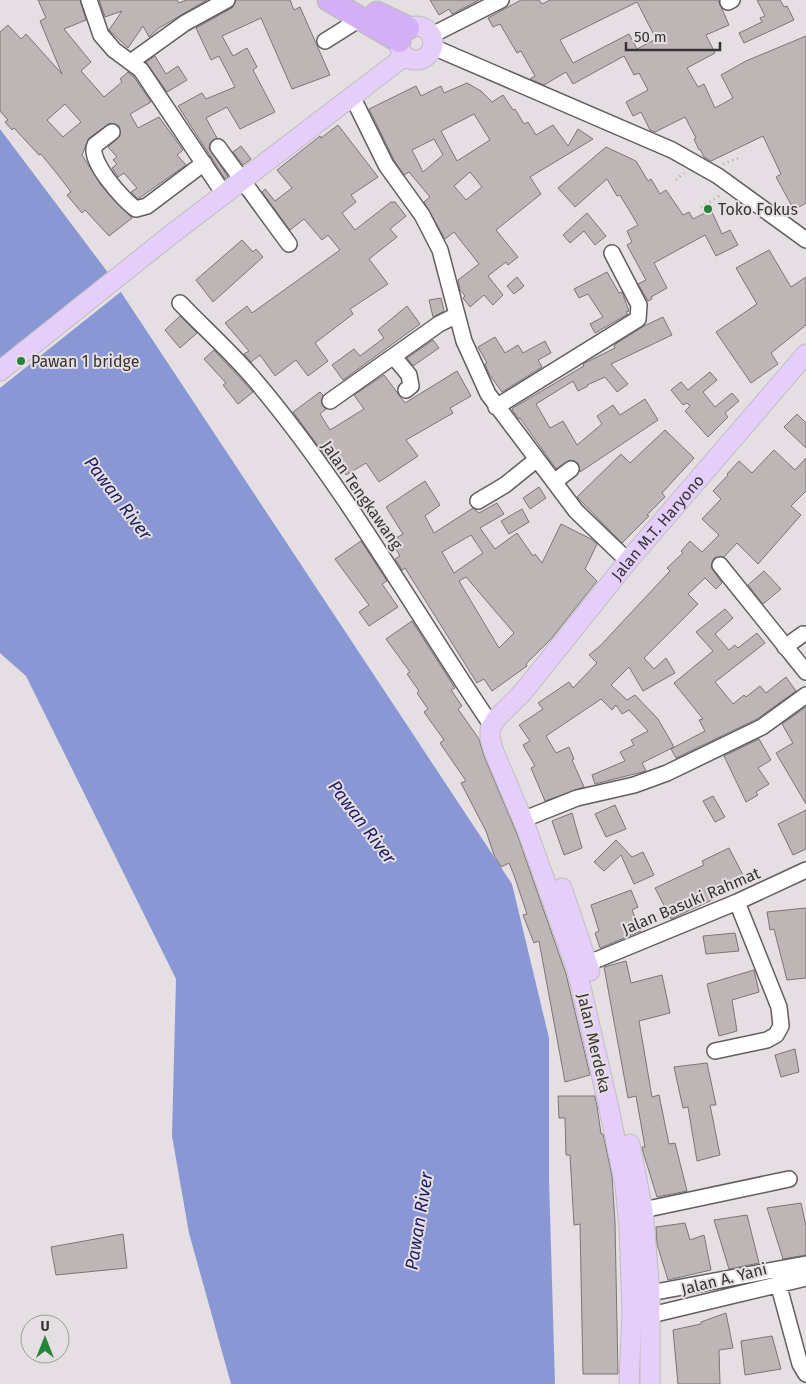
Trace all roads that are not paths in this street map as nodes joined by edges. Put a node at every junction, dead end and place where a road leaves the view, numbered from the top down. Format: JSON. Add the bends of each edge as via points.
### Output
{"nodes":[{"id":1,"x":88,"y":0,"type":"edge"},
{"id":2,"x":227,"y":0,"type":"edge"},
{"id":3,"x":329,"y":0,"type":"edge"},
{"id":4,"x":501,"y":0,"type":"edge"},
{"id":5,"x":357,"y":10,"type":"edge"},
{"id":6,"x":325,"y":41,"type":"dead end"},
{"id":7,"x":432,"y":41,"type":"junction"},
{"id":8,"x":404,"y":42,"type":"junction"},
{"id":9,"x":132,"y":62,"type":"junction"},
{"id":10,"x":352,"y":96,"type":"junction"},
{"id":11,"x":112,"y":132,"type":"dead end"},
{"id":12,"x":218,"y":147,"type":"dead end"},
{"id":13,"x":204,"y":163,"type":"junction"},
{"id":14,"x":243,"y":180,"type":"junction"},
{"id":15,"x":224,"y":194,"type":"junction"},
{"id":16,"x":806,"y":240,"type":"edge"},
{"id":17,"x":289,"y":244,"type":"dead end"},
{"id":18,"x":612,"y":253,"type":"dead end"},
{"id":19,"x":180,"y":302,"type":"dead end"},
{"id":20,"x":457,"y":315,"type":"junction"},
{"id":21,"x":806,"y":354,"type":"edge"},
{"id":22,"x":394,"y":357,"type":"junction"},
{"id":23,"x":0,"y":371,"type":"edge"},
{"id":24,"x":406,"y":390,"type":"dead end"},
{"id":25,"x":330,"y":401,"type":"dead end"},
{"id":26,"x":496,"y":407,"type":"junction"},
{"id":27,"x":536,"y":460,"type":"junction"},
{"id":28,"x":571,"y":469,"type":"dead end"},
{"id":29,"x":554,"y":482,"type":"junction"},
{"id":30,"x":478,"y":501,"type":"dead end"},
{"id":31,"x":628,"y":561,"type":"junction"},
{"id":32,"x":720,"y":565,"type":"dead end"},
{"id":33,"x":803,"y":634,"type":"dead end"},
{"id":34,"x":785,"y":647,"type":"junction"},
{"id":35,"x":806,"y":672,"type":"edge"},
{"id":36,"x":806,"y":695,"type":"edge"},
{"id":37,"x":497,"y":722,"type":"junction"},
{"id":38,"x":532,"y":816,"type":"junction"},
{"id":39,"x":806,"y":870,"type":"edge"},
{"id":40,"x":737,"y":902,"type":"junction"},
{"id":41,"x":589,"y":963,"type":"junction"},
{"id":42,"x":715,"y":1051,"type":"dead end"},
{"id":43,"x":614,"y":1102,"type":"junction"},
{"id":44,"x":789,"y":1179,"type":"dead end"},
{"id":45,"x":643,"y":1210,"type":"junction"},
{"id":46,"x":806,"y":1264,"type":"edge"},
{"id":47,"x":806,"y":1278,"type":"edge"},
{"id":48,"x":778,"y":1283,"type":"junction"},
{"id":49,"x":650,"y":1293,"type":"junction"},
{"id":50,"x":651,"y":1315,"type":"junction"},
{"id":51,"x":806,"y":1374,"type":"edge"},
{"id":52,"x":629,"y":1384,"type":"edge"},
{"id":53,"x":650,"y":1384,"type":"edge"}],
"edges":[{"from":1,"to":9,"type":"street","via":[[101,35],[114,50]]},
{"from":2,"to":9,"type":"street","via":[[185,23]]},
{"from":3,"to":5,"type":"highway"},
{"from":4,"to":7,"type":"street"},
{"from":5,"to":6,"type":"street"},
{"from":5,"to":8,"type":"highway"},
{"from":7,"to":8,"type":"main road","via":[[424,28],[418,26]]},
{"from":7,"to":8,"type":"main road","via":[[430,52],[421,59],[410,59]]},
{"from":7,"to":16,"type":"street","via":[[672,150],[734,188]]},
{"from":8,"to":10,"type":"main road"},
{"from":9,"to":13,"type":"street","via":[[141,70]]},
{"from":10,"to":14,"type":"main road"},
{"from":10,"to":20,"type":"street","via":[[386,165],[422,215],[440,250]]},
{"from":11,"to":13,"type":"street","via":[[95,145],[94,155],[108,179],[136,209],[147,206]]},
{"from":12,"to":14,"type":"street"},
{"from":13,"to":15,"type":"street"},
{"from":14,"to":15,"type":"main road"},
{"from":14,"to":17,"type":"street"},
{"from":15,"to":23,"type":"main road"},
{"from":18,"to":26,"type":"street","via":[[639,305],[638,319]]},
{"from":19,"to":37,"type":"street","name":"Jalan Tengkawang","via":[[253,378],[295,431]]},
{"from":20,"to":22,"type":"street"},
{"from":20,"to":26,"type":"street","via":[[472,361]]},
{"from":21,"to":31,"type":"main road","name":"Jalan M.T. Haryono"},
{"from":22,"to":24,"type":"street","via":[[410,378],[411,386]]},
{"from":22,"to":25,"type":"street"},
{"from":26,"to":27,"type":"street"},
{"from":27,"to":29,"type":"street"},
{"from":27,"to":30,"type":"street"},
{"from":28,"to":29,"type":"street"},
{"from":29,"to":31,"type":"street","via":[[576,511]]},
{"from":31,"to":37,"type":"main road","name":"Jalan M.T. Haryono"},
{"from":32,"to":34,"type":"street"},
{"from":33,"to":34,"type":"street"},
{"from":34,"to":35,"type":"street"},
{"from":36,"to":38,"type":"street","via":[[750,734],[664,766],[634,785],[577,798]]},
{"from":37,"to":38,"type":"main road","name":"Jalan Merdeka"},
{"from":37,"to":43,"type":"main road","name":"Jalan Merdeka","via":[[490,734],[491,744],[527,830],[577,970]]},
{"from":38,"to":41,"type":"main road","name":"Jalan Merdeka"},
{"from":39,"to":40,"type":"street","name":"Jalan Basuki Rahmat"},
{"from":40,"to":41,"type":"street","name":"Jalan Basuki Rahmat"},
{"from":40,"to":42,"type":"street","via":[[775,996],[781,1026],[776,1035],[766,1040]]},
{"from":41,"to":43,"type":"main road","name":"Jalan Merdeka"},
{"from":43,"to":45,"type":"main road","name":"Jalan Merdeka"},
{"from":43,"to":52,"type":"main road","name":"Jalan Merdeka","via":[[628,1205],[632,1312]]},
{"from":44,"to":45,"type":"street"},
{"from":45,"to":49,"type":"main road","name":"Jalan Merdeka"},
{"from":46,"to":49,"type":"street","name":"Jalan A. Yani"},
{"from":47,"to":48,"type":"street","name":"Jalan A. Yani"},
{"from":48,"to":50,"type":"street","name":"Jalan A. Yani"},
{"from":48,"to":51,"type":"street","via":[[800,1364]]},
{"from":49,"to":50,"type":"main road","name":"Jalan Merdeka"},
{"from":50,"to":53,"type":"main road","name":"Jalan Merdeka"}]}
